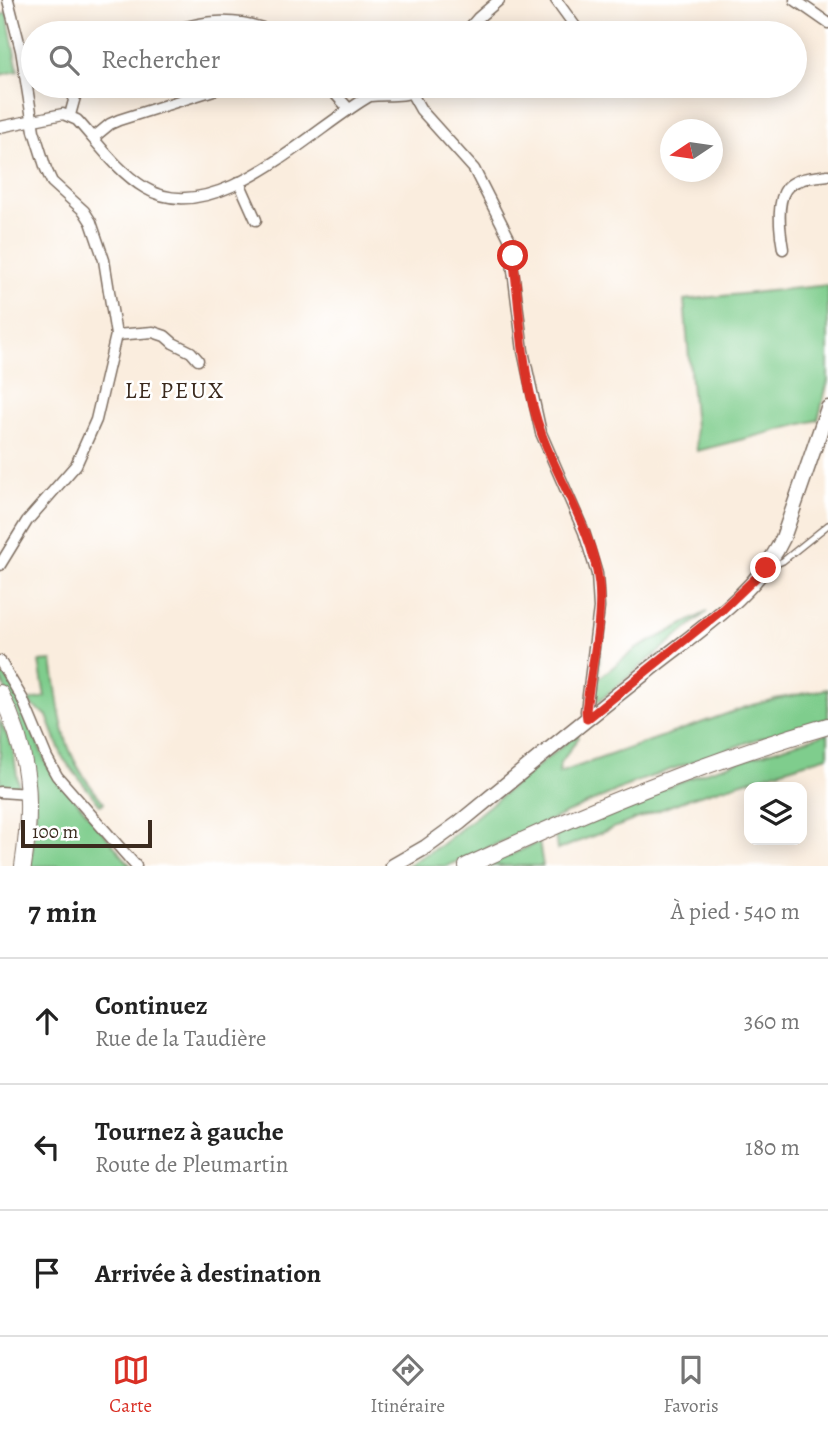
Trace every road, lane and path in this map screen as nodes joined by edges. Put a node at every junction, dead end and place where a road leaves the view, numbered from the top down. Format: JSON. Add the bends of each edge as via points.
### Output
{"nodes":[{"id":1,"x":8,"y":0,"type":"edge"},
{"id":2,"x":499,"y":0,"type":"edge"},
{"id":3,"x":556,"y":0,"type":"edge"},
{"id":4,"x":795,"y":0,"type":"edge"},
{"id":5,"x":475,"y":21,"type":"edge"},
{"id":6,"x":571,"y":21,"type":"edge"},
{"id":7,"x":828,"y":23,"type":"edge"},
{"id":8,"x":21,"y":50,"type":"edge"},
{"id":9,"x":28,"y":98,"type":"edge"},
{"id":10,"x":75,"y":98,"type":"edge"},
{"id":11,"x":193,"y":98,"type":"edge"},
{"id":12,"x":339,"y":98,"type":"edge"},
{"id":13,"x":367,"y":98,"type":"edge"},
{"id":14,"x":414,"y":98,"type":"edge"},
{"id":15,"x":349,"y":109,"type":"junction"},
{"id":16,"x":70,"y":115,"type":"junction"},
{"id":17,"x":32,"y":121,"type":"junction"},
{"id":18,"x":0,"y":127,"type":"edge"},
{"id":19,"x":93,"y":138,"type":"junction"},
{"id":20,"x":828,"y":175,"type":"edge"},
{"id":21,"x":239,"y":182,"type":"junction"},
{"id":22,"x":256,"y":220,"type":"dead end"},
{"id":23,"x":783,"y":249,"type":"dead end"},
{"id":24,"x":116,"y":335,"type":"junction"},
{"id":25,"x":198,"y":360,"type":"dead end"},
{"id":26,"x":828,"y":408,"type":"edge"},
{"id":27,"x":828,"y":526,"type":"edge"},
{"id":28,"x":0,"y":565,"type":"edge"},
{"id":29,"x":766,"y":568,"type":"junction"},
{"id":30,"x":0,"y":661,"type":"edge"},
{"id":31,"x":0,"y":693,"type":"edge"},
{"id":32,"x":587,"y":719,"type":"junction"},
{"id":33,"x":828,"y":726,"type":"edge"},
{"id":34,"x":0,"y":792,"type":"edge"},
{"id":35,"x":29,"y":794,"type":"junction"},
{"id":36,"x":23,"y":866,"type":"edge"},
{"id":37,"x":136,"y":866,"type":"edge"},
{"id":38,"x":393,"y":866,"type":"edge"},
{"id":39,"x":467,"y":866,"type":"edge"}],
"edges":[{"from":1,"to":8,"type":"street"},
{"from":2,"to":5,"type":"street"},
{"from":3,"to":6,"type":"street"},
{"from":4,"to":7,"type":"street"},
{"from":9,"to":17,"type":"street"},
{"from":10,"to":16,"type":"street"},
{"from":11,"to":19,"type":"street","via":[[110,124]]},
{"from":12,"to":15,"type":"street"},
{"from":13,"to":15,"type":"street"},
{"from":14,"to":32,"type":"street","via":[[474,169],[509,238],[523,351],[541,433],[597,574],[599,608]]},
{"from":15,"to":21,"type":"street","via":[[276,163]]},
{"from":16,"to":17,"type":"street"},
{"from":16,"to":19,"type":"street"},
{"from":17,"to":18,"type":"street"},
{"from":17,"to":24,"type":"street","via":[[48,176],[84,211],[95,232]]},
{"from":19,"to":21,"type":"street","via":[[130,178],[159,194],[196,198]]},
{"from":20,"to":23,"type":"street","via":[[788,186],[781,204]]},
{"from":21,"to":22,"type":"street"},
{"from":24,"to":25,"type":"street","via":[[153,332]]},
{"from":24,"to":28,"type":"street","via":[[96,420],[76,465],[27,521]]},
{"from":26,"to":29,"type":"main road","via":[[783,538]]},
{"from":27,"to":29,"type":"lane","via":[[783,562]]},
{"from":29,"to":32,"type":"main road","via":[[722,610]]},
{"from":30,"to":37,"type":"street","via":[[22,698],[52,768]]},
{"from":31,"to":35,"type":"main road","via":[[21,746]]},
{"from":32,"to":38,"type":"main road","via":[[443,836]]},
{"from":33,"to":39,"type":"main road","via":[[671,777]]},
{"from":34,"to":35,"type":"street"},
{"from":35,"to":36,"type":"main road"}]}
